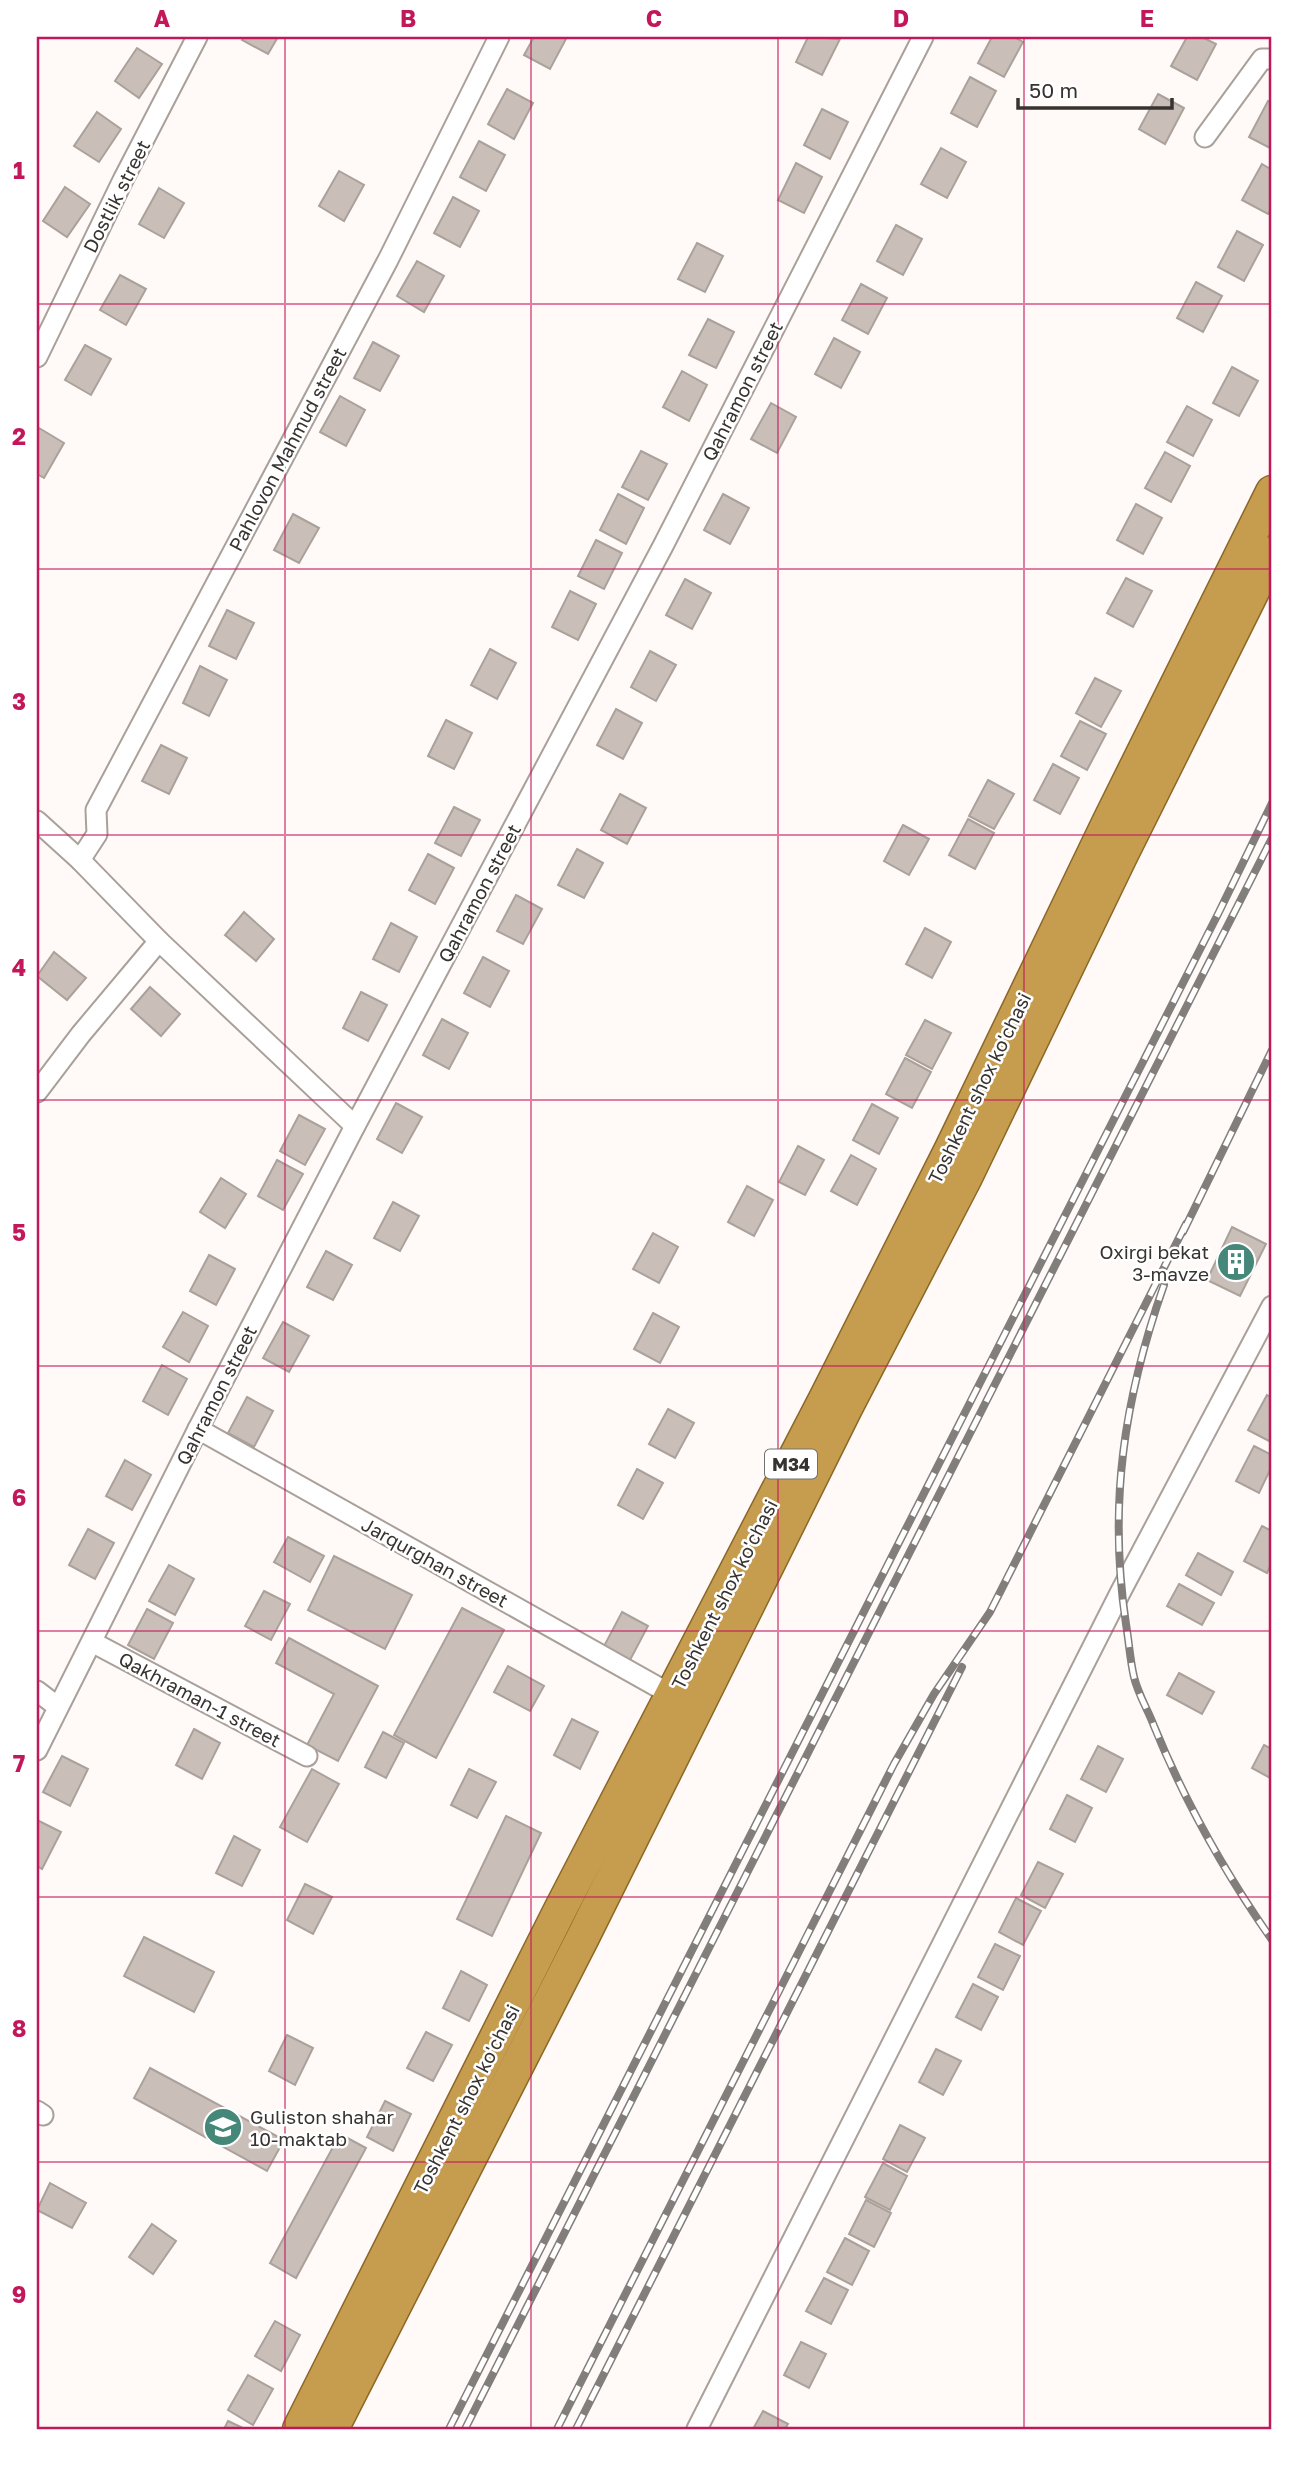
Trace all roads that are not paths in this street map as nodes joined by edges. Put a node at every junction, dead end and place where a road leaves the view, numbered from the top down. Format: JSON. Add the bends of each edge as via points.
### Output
{"nodes":[{"id":1,"x":197,"y":37,"type":"edge"},
{"id":2,"x":499,"y":37,"type":"edge"},
{"id":3,"x":923,"y":37,"type":"edge"},
{"id":4,"x":1272,"y":59,"type":"edge"},
{"id":5,"x":1205,"y":137,"type":"dead end"},
{"id":6,"x":37,"y":357,"type":"edge"},
{"id":7,"x":1272,"y":492,"type":"edge"},
{"id":8,"x":1272,"y":553,"type":"edge"},
{"id":9,"x":37,"y":821,"type":"edge"},
{"id":10,"x":80,"y":860,"type":"junction"},
{"id":11,"x":159,"y":941,"type":"junction"},
{"id":12,"x":37,"y":1092,"type":"edge"},
{"id":13,"x":355,"y":1126,"type":"junction"},
{"id":14,"x":1272,"y":1306,"type":"edge"},
{"id":15,"x":836,"y":1402,"type":"junction"},
{"id":16,"x":198,"y":1429,"type":"junction"},
{"id":17,"x":92,"y":1642,"type":"junction"},
{"id":18,"x":37,"y":1691,"type":"edge"},
{"id":19,"x":672,"y":1695,"type":"junction"},
{"id":20,"x":58,"y":1707,"type":"junction"},
{"id":21,"x":37,"y":1751,"type":"edge"},
{"id":22,"x":307,"y":1756,"type":"dead end"},
{"id":23,"x":299,"y":2429,"type":"edge"},
{"id":24,"x":332,"y":2429,"type":"edge"},
{"id":25,"x":697,"y":2429,"type":"edge"}],
"edges":[{"from":1,"to":6,"type":"street","name":"Dostlik street"},
{"from":2,"to":10,"type":"street","name":"Pahlovon Mahmud street","via":[[388,260],[96,810],[97,834]]},
{"from":3,"to":13,"type":"street","name":"Qahramon street","via":[[663,546]]},
{"from":4,"to":5,"type":"street","via":[[1262,59]]},
{"from":7,"to":15,"type":"highway","name":"Toshkent shox ko'chasi","number":"M34","via":[[951,1149]]},
{"from":8,"to":15,"type":"highway","name":"Toshkent shox ko'chasi","number":"M34","via":[[966,1177]]},
{"from":9,"to":10,"type":"street"},
{"from":10,"to":11,"type":"street"},
{"from":11,"to":12,"type":"street"},
{"from":11,"to":13,"type":"street"},
{"from":13,"to":16,"type":"street","name":"Qahramon street"},
{"from":14,"to":25,"type":"street","via":[[1121,1591]]},
{"from":15,"to":19,"type":"highway","name":"Toshkent shox ko'chasi","number":"M34"},
{"from":15,"to":24,"type":"highway","name":"Toshkent shox ko'chasi","number":"M34","via":[[583,1937]]},
{"from":16,"to":17,"type":"street","name":"Qahramon street"},
{"from":16,"to":19,"type":"street","name":"Jarqurghan street"},
{"from":17,"to":20,"type":"street","name":"Qahramon street"},
{"from":17,"to":22,"type":"street","name":"Qakhraman-1 street"},
{"from":18,"to":20,"type":"street"},
{"from":19,"to":23,"type":"highway","name":"Toshkent shox ko'chasi","number":"M34"},
{"from":20,"to":21,"type":"street","name":"Qahramon street"}]}
